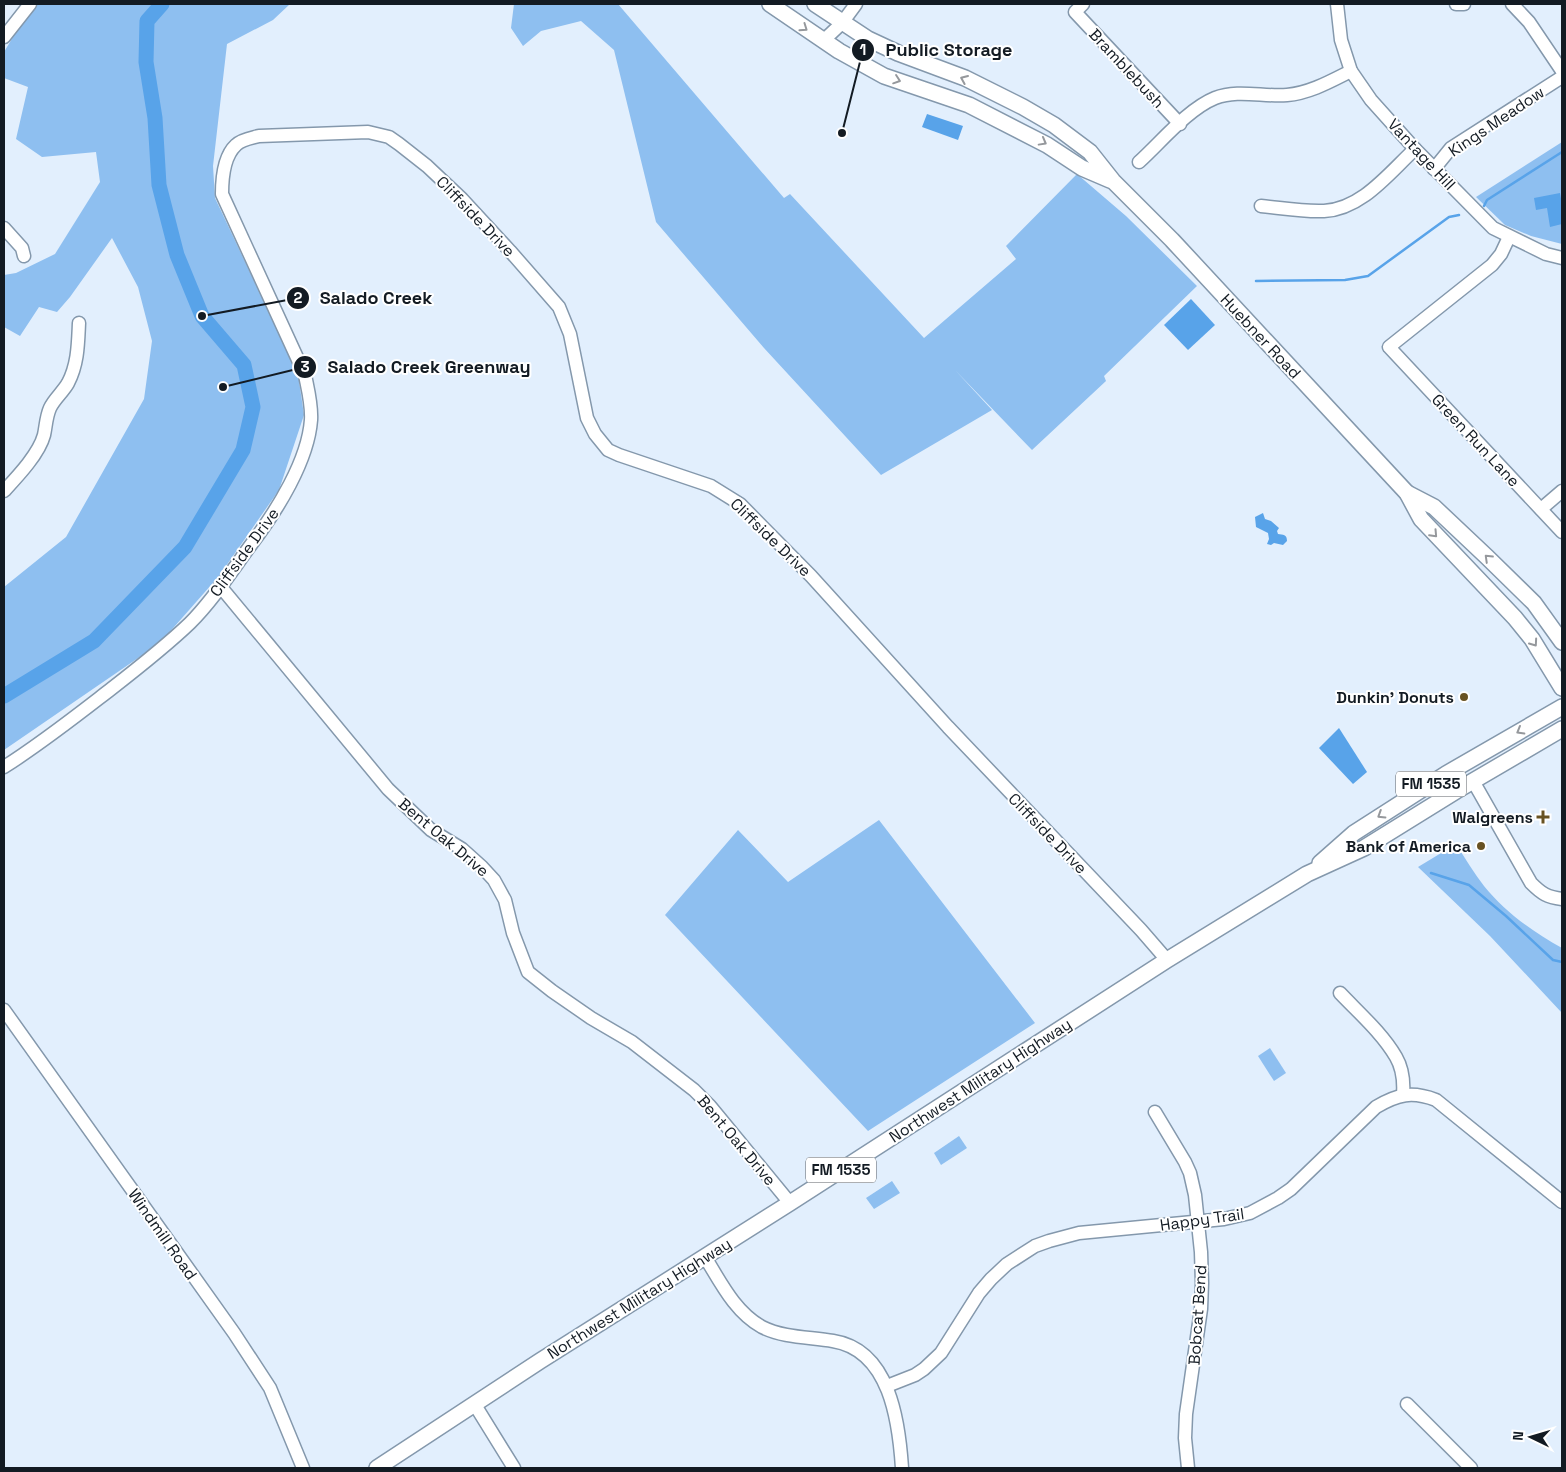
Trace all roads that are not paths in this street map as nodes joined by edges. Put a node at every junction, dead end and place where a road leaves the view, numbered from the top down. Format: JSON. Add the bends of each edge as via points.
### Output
{"nodes":[{"id":1,"x":28,"y":4,"type":"edge"},
{"id":2,"x":770,"y":4,"type":"edge"},
{"id":3,"x":814,"y":4,"type":"edge"},
{"id":4,"x":856,"y":4,"type":"edge"},
{"id":5,"x":1337,"y":4,"type":"edge"},
{"id":6,"x":1456,"y":4,"type":"edge"},
{"id":7,"x":1464,"y":4,"type":"edge"},
{"id":8,"x":1512,"y":4,"type":"edge"},
{"id":9,"x":1079,"y":8,"type":"edge"},
{"id":10,"x":842,"y":23,"type":"junction"},
{"id":11,"x":4,"y":37,"type":"edge"},
{"id":12,"x":823,"y":41,"type":"junction"},
{"id":13,"x":1351,"y":71,"type":"junction"},
{"id":14,"x":1562,"y":71,"type":"edge"},
{"id":15,"x":1562,"y":77,"type":"edge"},
{"id":16,"x":1008,"y":100,"type":"junction"},
{"id":17,"x":999,"y":120,"type":"junction"},
{"id":18,"x":1180,"y":124,"type":"junction"},
{"id":19,"x":1415,"y":149,"type":"junction"},
{"id":20,"x":1139,"y":162,"type":"dead end"},
{"id":21,"x":1434,"y":169,"type":"junction"},
{"id":22,"x":1113,"y":181,"type":"junction"},
{"id":23,"x":1261,"y":206,"type":"dead end"},
{"id":24,"x":4,"y":228,"type":"edge"},
{"id":25,"x":1509,"y":237,"type":"junction"},
{"id":26,"x":24,"y":256,"type":"dead end"},
{"id":27,"x":1562,"y":258,"type":"edge"},
{"id":28,"x":79,"y":323,"type":"dead end"},
{"id":29,"x":4,"y":491,"type":"edge"},
{"id":30,"x":1562,"y":491,"type":"edge"},
{"id":31,"x":1407,"y":493,"type":"junction"},
{"id":32,"x":1540,"y":509,"type":"junction"},
{"id":33,"x":1562,"y":532,"type":"edge"},
{"id":34,"x":1468,"y":539,"type":"junction"},
{"id":35,"x":1454,"y":554,"type":"junction"},
{"id":36,"x":220,"y":586,"type":"junction"},
{"id":37,"x":1562,"y":642,"type":"edge"},
{"id":38,"x":1562,"y":688,"type":"edge"},
{"id":39,"x":1562,"y":707,"type":"edge"},
{"id":40,"x":1562,"y":729,"type":"edge"},
{"id":41,"x":4,"y":767,"type":"edge"},
{"id":42,"x":1473,"y":781,"type":"junction"},
{"id":43,"x":1307,"y":874,"type":"junction"},
{"id":44,"x":1562,"y":899,"type":"edge"},
{"id":45,"x":1168,"y":960,"type":"junction"},
{"id":46,"x":1340,"y":993,"type":"dead end"},
{"id":47,"x":4,"y":1010,"type":"edge"},
{"id":48,"x":1403,"y":1095,"type":"junction"},
{"id":49,"x":1155,"y":1112,"type":"dead end"},
{"id":50,"x":1562,"y":1202,"type":"edge"},
{"id":51,"x":790,"y":1203,"type":"junction"},
{"id":52,"x":1197,"y":1222,"type":"junction"},
{"id":53,"x":705,"y":1257,"type":"junction"},
{"id":54,"x":887,"y":1386,"type":"junction"},
{"id":55,"x":1407,"y":1404,"type":"dead end"},
{"id":56,"x":475,"y":1405,"type":"junction"},
{"id":57,"x":303,"y":1468,"type":"edge"},
{"id":58,"x":377,"y":1468,"type":"edge"},
{"id":59,"x":514,"y":1468,"type":"edge"},
{"id":60,"x":902,"y":1468,"type":"edge"},
{"id":61,"x":1188,"y":1468,"type":"edge"},
{"id":62,"x":1472,"y":1468,"type":"edge"}],
"edges":[{"from":1,"to":11,"type":"street"},
{"from":2,"to":12,"type":"main road","name":"Huebner Road","one_way":true},
{"from":3,"to":10,"type":"main road","name":"Huebner Road"},
{"from":4,"to":10,"type":"street"},
{"from":5,"to":13,"type":"street","name":"Vantage Hill","via":[[1341,40]]},
{"from":6,"to":7,"type":"street"},
{"from":8,"to":14,"type":"street","via":[[1529,22]]},
{"from":9,"to":18,"type":"street","name":"Bramblebush"},
{"from":10,"to":12,"type":"street"},
{"from":16,"to":10,"type":"main road","name":"Huebner Road","one_way":true,"via":[[964,78],[898,53]]},
{"from":12,"to":17,"type":"main road","name":"Huebner Road","one_way":true,"via":[[884,76],[969,105]]},
{"from":13,"to":18,"type":"street","via":[[1317,88],[1293,94],[1241,93],[1216,98],[1193,110]]},
{"from":13,"to":19,"type":"street","name":"Vantage Hill"},
{"from":15,"to":21,"type":"street","name":"Kings Meadow","via":[[1451,148]]},
{"from":16,"to":17,"type":"main road"},
{"from":16,"to":22,"type":"main road","name":"Huebner Road","via":[[1054,125],[1090,152]]},
{"from":17,"to":22,"type":"main road","name":"Huebner Road","one_way":true,"via":[[1082,168]]},
{"from":18,"to":20,"type":"street"},
{"from":19,"to":21,"type":"street","name":"Vantage Hill"},
{"from":19,"to":23,"type":"street","via":[[1368,193],[1340,208],[1316,211]]},
{"from":21,"to":25,"type":"street","name":"Vantage Hill","via":[[1494,228]]},
{"from":22,"to":31,"type":"main road","name":"Huebner Road"},
{"from":24,"to":26,"type":"street","via":[[22,248]]},
{"from":25,"to":27,"type":"street","name":"Vantage Hill"},
{"from":25,"to":32,"type":"street","name":"Green Run Lane","via":[[1492,265],[1389,347]]},
{"from":28,"to":29,"type":"street","via":[[76,367],[50,406],[40,445]]},
{"from":30,"to":32,"type":"street"},
{"from":31,"to":34,"type":"main road","name":"Huebner Road","via":[[1434,507]]},
{"from":31,"to":35,"type":"main road","name":"Huebner Road","one_way":true,"via":[[1421,519]]},
{"from":32,"to":33,"type":"street","name":"Green Run Lane"},
{"from":34,"to":35,"type":"main road"},
{"from":37,"to":34,"type":"main road","name":"Huebner Road","one_way":true,"via":[[1534,603]]},
{"from":35,"to":38,"type":"main road","name":"Huebner Road","one_way":true,"via":[[1532,639]]},
{"from":36,"to":41,"type":"street","name":"Cliffside Drive","via":[[191,622],[160,651],[57,731]]},
{"from":36,"to":45,"type":"street","name":"Cliffside Drive","via":[[282,500],[300,459],[311,420],[305,375],[222,194],[229,154],[237,144],[259,136],[368,132],[388,137],[427,166],[462,199],[559,307],[570,334],[587,418],[608,450],[711,486],[740,504]]},
{"from":36,"to":51,"type":"street","name":"Bent Oak Drive","via":[[388,789],[431,830],[462,849],[494,880],[505,900],[528,972],[591,1018],[632,1042],[694,1090]]},
{"from":39,"to":43,"type":"main road","name":"Northwest Military Highway","number":"FM 1535","one_way":true,"via":[[1354,832]]},
{"from":40,"to":42,"type":"main road","name":"Northwest Military Highway","number":"FM 1535"},
{"from":42,"to":43,"type":"main road","name":"Northwest Military Highway","number":"FM 1535","via":[[1364,848]]},
{"from":42,"to":44,"type":"street","via":[[1531,883],[1541,893]]},
{"from":43,"to":45,"type":"main road","name":"Northwest Military Highway","number":"FM 1535"},
{"from":45,"to":51,"type":"main road","name":"Northwest Military Highway","number":"FM 1535"},
{"from":46,"to":48,"type":"street","via":[[1397,1058],[1402,1070]]},
{"from":47,"to":57,"type":"street","name":"Windmill Road","via":[[270,1388]]},
{"from":48,"to":50,"type":"street","name":"Happy Trail","via":[[1420,1095],[1436,1100]]},
{"from":48,"to":52,"type":"street","name":"Happy Trail","via":[[1390,1098],[1376,1107],[1278,1198],[1250,1213]]},
{"from":49,"to":52,"type":"street","name":"Bobcat Bend","via":[[1190,1173]]},
{"from":51,"to":53,"type":"main road","name":"Northwest Military Highway","number":"FM 1535"},
{"from":52,"to":54,"type":"street","name":"Happy Trail","via":[[1079,1233],[1035,1246],[991,1278],[941,1353],[915,1375]]},
{"from":52,"to":61,"type":"street","name":"Bobcat Bend","via":[[1202,1283],[1186,1414]]},
{"from":53,"to":54,"type":"street","via":[[730,1298],[747,1317],[768,1330],[851,1346],[875,1366]]},
{"from":53,"to":56,"type":"main road","name":"Northwest Military Highway","number":"FM 1535"},
{"from":54,"to":60,"type":"street","via":[[901,1447]]},
{"from":55,"to":62,"type":"street"},
{"from":56,"to":58,"type":"main road","name":"Northwest Military Highway","number":"FM 1535"},
{"from":56,"to":59,"type":"street"}]}
